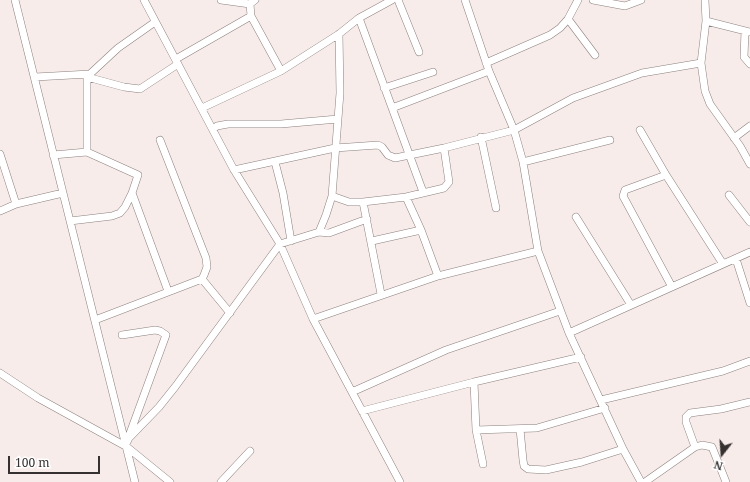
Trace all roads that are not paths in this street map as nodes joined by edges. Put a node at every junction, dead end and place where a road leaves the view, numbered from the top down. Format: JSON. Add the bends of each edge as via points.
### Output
{"nodes":[{"id":1,"x":15,"y":0,"type":"edge"},
{"id":2,"x":144,"y":0,"type":"edge"},
{"id":3,"x":221,"y":0,"type":"edge"},
{"id":4,"x":392,"y":0,"type":"edge"},
{"id":5,"x":398,"y":0,"type":"edge"},
{"id":6,"x":464,"y":0,"type":"edge"},
{"id":7,"x":578,"y":0,"type":"edge"},
{"id":8,"x":593,"y":0,"type":"edge"},
{"id":9,"x":641,"y":0,"type":"edge"},
{"id":10,"x":705,"y":0,"type":"edge"},
{"id":11,"x":252,"y":2,"type":"edge"},
{"id":12,"x":251,"y":16,"type":"junction"},
{"id":13,"x":359,"y":18,"type":"junction"},
{"id":14,"x":568,"y":19,"type":"junction"},
{"id":15,"x":706,"y":21,"type":"junction"},
{"id":16,"x":155,"y":22,"type":"junction"},
{"id":17,"x":748,"y":31,"type":"edge"},
{"id":18,"x":339,"y":34,"type":"junction"},
{"id":19,"x":419,"y":52,"type":"dead end"},
{"id":20,"x":595,"y":55,"type":"dead end"},
{"id":21,"x":177,"y":61,"type":"junction"},
{"id":22,"x":486,"y":63,"type":"junction"},
{"id":23,"x":701,"y":63,"type":"junction"},
{"id":24,"x":750,"y":64,"type":"edge"},
{"id":25,"x":281,"y":71,"type":"junction"},
{"id":26,"x":489,"y":71,"type":"junction"},
{"id":27,"x":433,"y":72,"type":"dead end"},
{"id":28,"x":89,"y":76,"type":"junction"},
{"id":29,"x":35,"y":77,"type":"junction"},
{"id":30,"x":384,"y":88,"type":"junction"},
{"id":31,"x":202,"y":108,"type":"junction"},
{"id":32,"x":392,"y":108,"type":"junction"},
{"id":33,"x":338,"y":119,"type":"junction"},
{"id":34,"x":750,"y":126,"type":"edge"},
{"id":35,"x":213,"y":129,"type":"junction"},
{"id":36,"x":514,"y":130,"type":"junction"},
{"id":37,"x":640,"y":130,"type":"dead end"},
{"id":38,"x":481,"y":137,"type":"junction"},
{"id":39,"x":734,"y":138,"type":"junction"},
{"id":40,"x":160,"y":140,"type":"dead end"},
{"id":41,"x":610,"y":140,"type":"dead end"},
{"id":42,"x":335,"y":148,"type":"junction"},
{"id":43,"x":444,"y":148,"type":"junction"},
{"id":44,"x":87,"y":152,"type":"junction"},
{"id":45,"x":0,"y":154,"type":"edge"},
{"id":46,"x":53,"y":155,"type":"junction"},
{"id":47,"x":409,"y":155,"type":"junction"},
{"id":48,"x":276,"y":162,"type":"junction"},
{"id":49,"x":523,"y":162,"type":"junction"},
{"id":50,"x":750,"y":164,"type":"edge"},
{"id":51,"x":234,"y":170,"type":"junction"},
{"id":52,"x":666,"y":175,"type":"junction"},
{"id":53,"x":423,"y":192,"type":"junction"},
{"id":54,"x":63,"y":193,"type":"junction"},
{"id":55,"x":132,"y":193,"type":"junction"},
{"id":56,"x":729,"y":195,"type":"dead end"},
{"id":57,"x":332,"y":196,"type":"junction"},
{"id":58,"x":406,"y":197,"type":"junction"},
{"id":59,"x":363,"y":202,"type":"junction"},
{"id":60,"x":16,"y":204,"type":"junction"},
{"id":61,"x":496,"y":208,"type":"dead end"},
{"id":62,"x":0,"y":211,"type":"edge"},
{"id":63,"x":576,"y":217,"type":"dead end"},
{"id":64,"x":367,"y":219,"type":"junction"},
{"id":65,"x":70,"y":221,"type":"junction"},
{"id":66,"x":750,"y":222,"type":"edge"},
{"id":67,"x":421,"y":230,"type":"junction"},
{"id":68,"x":319,"y":232,"type":"junction"},
{"id":69,"x":291,"y":240,"type":"junction"},
{"id":70,"x":372,"y":241,"type":"junction"},
{"id":71,"x":280,"y":244,"type":"junction"},
{"id":72,"x":538,"y":251,"type":"junction"},
{"id":73,"x":750,"y":252,"type":"edge"},
{"id":74,"x":736,"y":259,"type":"junction"},
{"id":75,"x":723,"y":264,"type":"junction"},
{"id":76,"x":438,"y":276,"type":"junction"},
{"id":77,"x":202,"y":278,"type":"junction"},
{"id":78,"x":672,"y":287,"type":"junction"},
{"id":79,"x":168,"y":291,"type":"junction"},
{"id":80,"x":381,"y":294,"type":"junction"},
{"id":81,"x":750,"y":302,"type":"edge"},
{"id":82,"x":630,"y":305,"type":"junction"},
{"id":83,"x":560,"y":311,"type":"junction"},
{"id":84,"x":230,"y":313,"type":"junction"},
{"id":85,"x":314,"y":319,"type":"junction"},
{"id":86,"x":95,"y":320,"type":"junction"},
{"id":87,"x":569,"y":333,"type":"junction"},
{"id":88,"x":122,"y":335,"type":"dead end"},
{"id":89,"x":581,"y":357,"type":"junction"},
{"id":90,"x":750,"y":361,"type":"edge"},
{"id":91,"x":0,"y":373,"type":"edge"},
{"id":92,"x":474,"y":382,"type":"junction"},
{"id":93,"x":352,"y":392,"type":"junction"},
{"id":94,"x":601,"y":400,"type":"junction"},
{"id":95,"x":750,"y":402,"type":"edge"},
{"id":96,"x":605,"y":408,"type":"junction"},
{"id":97,"x":362,"y":411,"type":"junction"},
{"id":98,"x":520,"y":429,"type":"junction"},
{"id":99,"x":476,"y":430,"type":"junction"},
{"id":100,"x":127,"y":443,"type":"junction"},
{"id":101,"x":695,"y":446,"type":"junction"},
{"id":102,"x":623,"y":449,"type":"junction"},
{"id":103,"x":250,"y":451,"type":"dead end"},
{"id":104,"x":482,"y":464,"type":"dead end"},
{"id":105,"x":135,"y":482,"type":"edge"},
{"id":106,"x":170,"y":482,"type":"edge"},
{"id":107,"x":221,"y":482,"type":"edge"},
{"id":108,"x":400,"y":482,"type":"edge"},
{"id":109,"x":641,"y":482,"type":"edge"},
{"id":110,"x":645,"y":482,"type":"edge"},
{"id":111,"x":726,"y":482,"type":"edge"}],
"edges":[{"from":1,"to":29,"type":"street"},
{"from":2,"to":16,"type":"street"},
{"from":3,"to":11,"type":"street"},
{"from":4,"to":13,"type":"street"},
{"from":5,"to":19,"type":"street"},
{"from":6,"to":22,"type":"street"},
{"from":7,"to":14,"type":"street"},
{"from":8,"to":9,"type":"street","via":[[625,6]]},
{"from":10,"to":15,"type":"street"},
{"from":11,"to":12,"type":"street"},
{"from":12,"to":21,"type":"street"},
{"from":12,"to":25,"type":"street"},
{"from":13,"to":18,"type":"street"},
{"from":13,"to":30,"type":"street"},
{"from":14,"to":20,"type":"street"},
{"from":14,"to":22,"type":"street","via":[[550,35]]},
{"from":15,"to":17,"type":"street"},
{"from":15,"to":23,"type":"street"},
{"from":16,"to":21,"type":"street"},
{"from":16,"to":28,"type":"street","via":[[118,48]]},
{"from":17,"to":24,"type":"street","via":[[744,58]]},
{"from":18,"to":25,"type":"street"},
{"from":18,"to":33,"type":"street"},
{"from":21,"to":28,"type":"street","via":[[140,88],[124,87]]},
{"from":21,"to":31,"type":"street"},
{"from":22,"to":26,"type":"street"},
{"from":23,"to":36,"type":"street","via":[[642,73],[590,91]]},
{"from":23,"to":39,"type":"street","via":[[710,104]]},
{"from":25,"to":31,"type":"street"},
{"from":26,"to":32,"type":"street"},
{"from":26,"to":36,"type":"street"},
{"from":27,"to":30,"type":"street"},
{"from":28,"to":29,"type":"street"},
{"from":28,"to":44,"type":"street"},
{"from":29,"to":46,"type":"street"},
{"from":30,"to":32,"type":"street"},
{"from":31,"to":35,"type":"street"},
{"from":32,"to":47,"type":"street"},
{"from":33,"to":35,"type":"street","via":[[281,124],[228,124]]},
{"from":33,"to":42,"type":"street"},
{"from":34,"to":39,"type":"street"},
{"from":35,"to":51,"type":"street"},
{"from":36,"to":38,"type":"street"},
{"from":36,"to":49,"type":"street"},
{"from":37,"to":52,"type":"street"},
{"from":38,"to":43,"type":"street"},
{"from":38,"to":61,"type":"street"},
{"from":39,"to":50,"type":"street"},
{"from":40,"to":77,"type":"street","via":[[206,258],[207,267]]},
{"from":41,"to":49,"type":"street"},
{"from":42,"to":47,"type":"street","via":[[378,145],[391,158]]},
{"from":42,"to":48,"type":"street"},
{"from":42,"to":57,"type":"street"},
{"from":43,"to":47,"type":"street"},
{"from":43,"to":53,"type":"street","via":[[448,186]]},
{"from":44,"to":46,"type":"street"},
{"from":44,"to":55,"type":"street","via":[[138,175]]},
{"from":45,"to":60,"type":"street"},
{"from":46,"to":54,"type":"street"},
{"from":47,"to":53,"type":"street"},
{"from":48,"to":51,"type":"street"},
{"from":48,"to":69,"type":"street"},
{"from":49,"to":72,"type":"street"},
{"from":51,"to":71,"type":"street"},
{"from":52,"to":75,"type":"street"},
{"from":52,"to":78,"type":"street","via":[[625,190],[623,196]]},
{"from":53,"to":58,"type":"street"},
{"from":54,"to":60,"type":"street"},
{"from":54,"to":65,"type":"street"},
{"from":55,"to":65,"type":"street","via":[[120,213]]},
{"from":55,"to":79,"type":"street"},
{"from":56,"to":66,"type":"street"},
{"from":57,"to":59,"type":"street","via":[[349,202]]},
{"from":57,"to":68,"type":"street"},
{"from":58,"to":59,"type":"street"},
{"from":58,"to":67,"type":"street"},
{"from":59,"to":64,"type":"street"},
{"from":60,"to":62,"type":"street"},
{"from":63,"to":82,"type":"street"},
{"from":64,"to":68,"type":"street","via":[[329,233]]},
{"from":64,"to":70,"type":"street"},
{"from":65,"to":86,"type":"street"},
{"from":67,"to":70,"type":"street"},
{"from":67,"to":76,"type":"street"},
{"from":68,"to":69,"type":"street"},
{"from":69,"to":71,"type":"street"},
{"from":70,"to":80,"type":"street"},
{"from":71,"to":84,"type":"street"},
{"from":71,"to":85,"type":"street"},
{"from":72,"to":76,"type":"street"},
{"from":72,"to":83,"type":"street"},
{"from":73,"to":74,"type":"street"},
{"from":74,"to":75,"type":"street"},
{"from":74,"to":81,"type":"street"},
{"from":75,"to":78,"type":"street"},
{"from":76,"to":80,"type":"street"},
{"from":77,"to":79,"type":"street"},
{"from":77,"to":84,"type":"street"},
{"from":78,"to":82,"type":"street"},
{"from":79,"to":86,"type":"street"},
{"from":80,"to":85,"type":"street"},
{"from":82,"to":87,"type":"street"},
{"from":83,"to":87,"type":"street"},
{"from":83,"to":93,"type":"street","via":[[446,350]]},
{"from":84,"to":100,"type":"street","via":[[163,402]]},
{"from":85,"to":93,"type":"street"},
{"from":86,"to":100,"type":"street"},
{"from":87,"to":89,"type":"street"},
{"from":88,"to":100,"type":"street","via":[[155,330],[166,335]]},
{"from":89,"to":92,"type":"street"},
{"from":89,"to":94,"type":"street"},
{"from":90,"to":94,"type":"street","via":[[723,371]]},
{"from":91,"to":100,"type":"street","via":[[38,398]]},
{"from":92,"to":97,"type":"street"},
{"from":92,"to":99,"type":"street"},
{"from":93,"to":97,"type":"street"},
{"from":94,"to":96,"type":"street"},
{"from":95,"to":101,"type":"street","via":[[690,413],[686,417],[686,422]]},
{"from":96,"to":98,"type":"street","via":[[537,428]]},
{"from":96,"to":102,"type":"street"},
{"from":97,"to":108,"type":"street"},
{"from":98,"to":99,"type":"street"},
{"from":98,"to":102,"type":"street","via":[[524,466],[528,469],[546,470]]},
{"from":99,"to":104,"type":"street"},
{"from":100,"to":105,"type":"street"},
{"from":100,"to":106,"type":"street"},
{"from":101,"to":110,"type":"street"},
{"from":101,"to":111,"type":"street","via":[[712,447]]},
{"from":102,"to":109,"type":"street"},
{"from":103,"to":107,"type":"street"}]}
